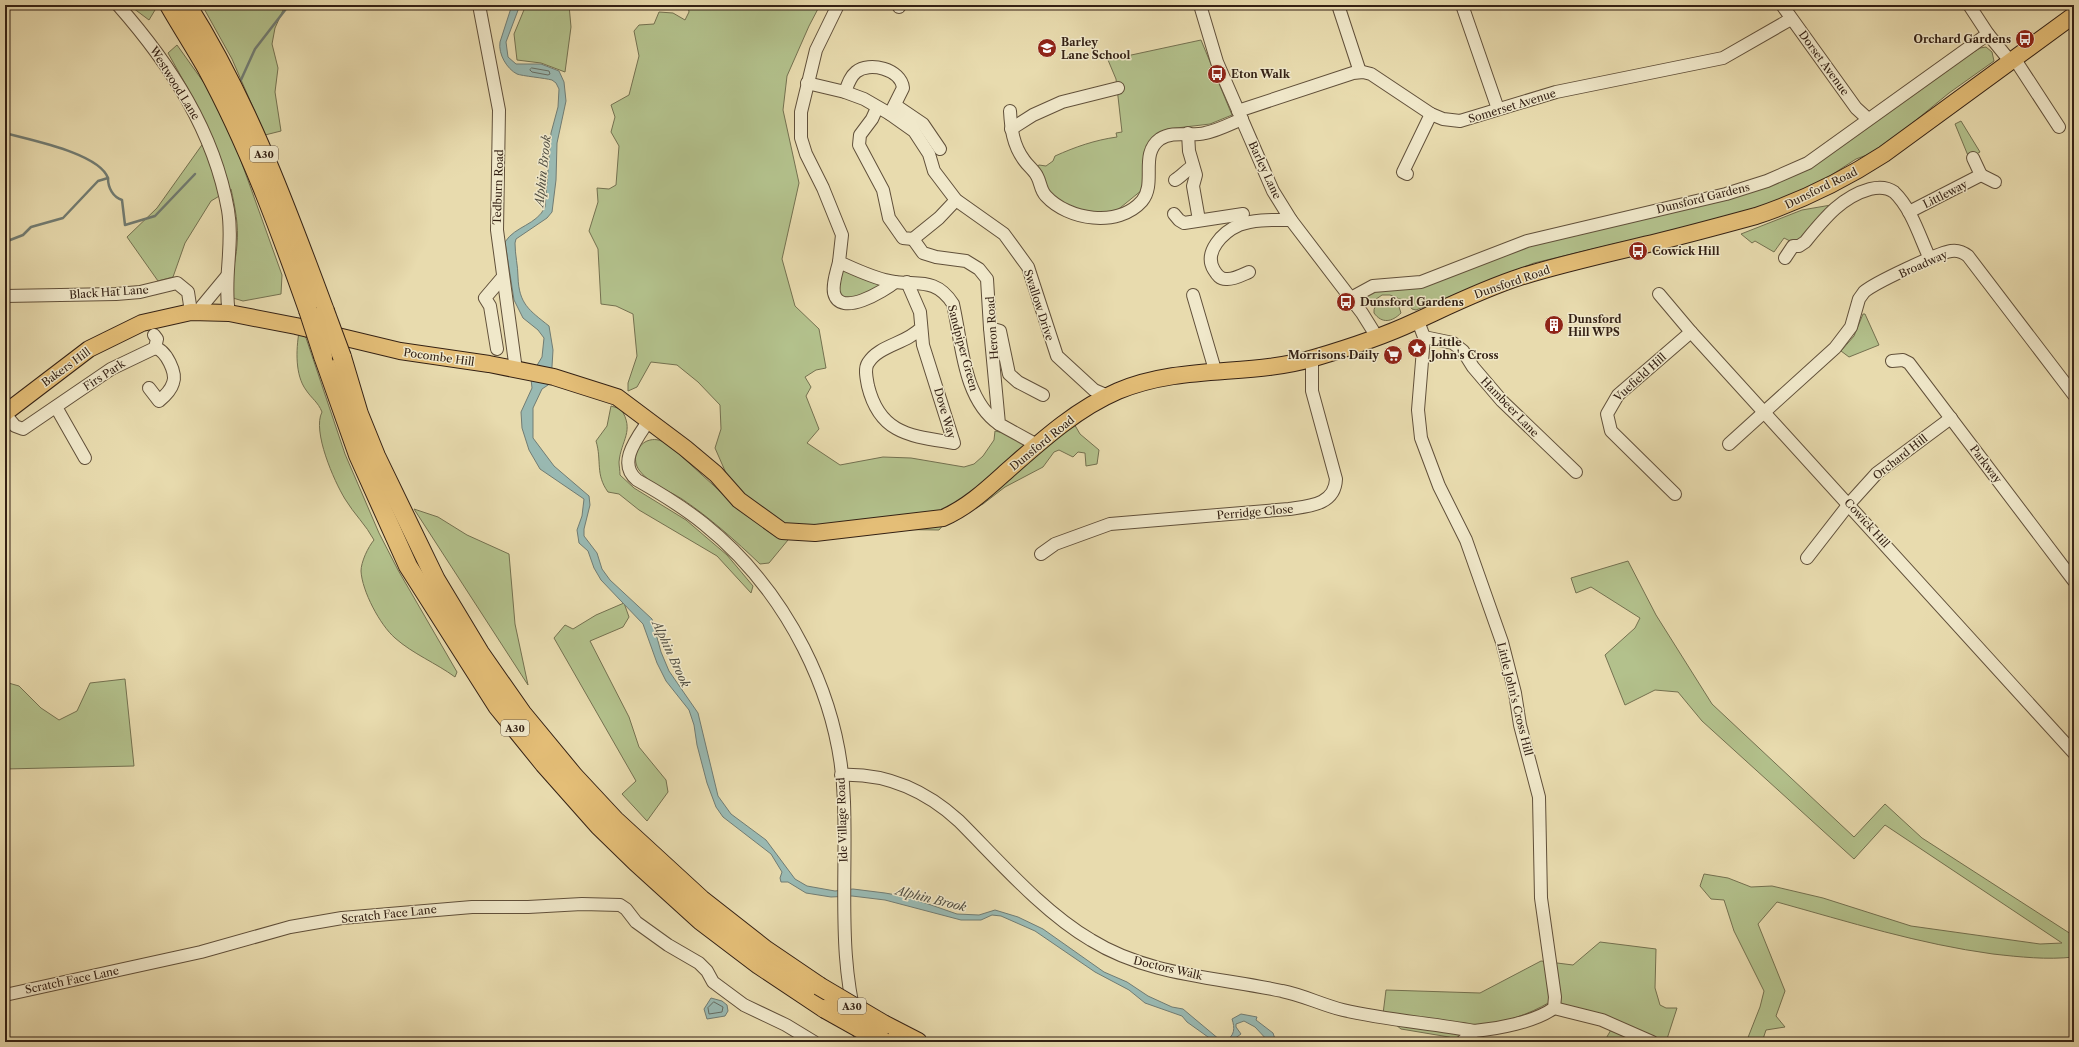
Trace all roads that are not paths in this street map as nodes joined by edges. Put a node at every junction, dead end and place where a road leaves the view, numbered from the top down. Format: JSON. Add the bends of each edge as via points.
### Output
{"nodes":[{"id":1,"x":118,"y":5,"type":"edge"},
{"id":2,"x":169,"y":5,"type":"edge"},
{"id":3,"x":186,"y":5,"type":"edge"},
{"id":4,"x":479,"y":5,"type":"edge"},
{"id":5,"x":838,"y":5,"type":"edge"},
{"id":6,"x":1200,"y":5,"type":"edge"},
{"id":7,"x":1338,"y":5,"type":"edge"},
{"id":8,"x":1462,"y":5,"type":"edge"},
{"id":9,"x":1782,"y":5,"type":"edge"},
{"id":10,"x":1968,"y":5,"type":"edge"},
{"id":11,"x":2074,"y":15,"type":"edge"},
{"id":12,"x":1791,"y":19,"type":"junction"},
{"id":13,"x":1988,"y":34,"type":"junction"},
{"id":14,"x":2012,"y":60,"type":"junction"},
{"id":15,"x":1360,"y":72,"type":"junction"},
{"id":16,"x":807,"y":83,"type":"junction"},
{"id":17,"x":1118,"y":88,"type":"dead end"},
{"id":18,"x":845,"y":92,"type":"junction"},
{"id":19,"x":877,"y":108,"type":"junction"},
{"id":20,"x":1498,"y":109,"type":"junction"},
{"id":21,"x":892,"y":110,"type":"junction"},
{"id":22,"x":1010,"y":111,"type":"dead end"},
{"id":23,"x":1431,"y":114,"type":"junction"},
{"id":24,"x":1240,"y":115,"type":"junction"},
{"id":25,"x":1868,"y":119,"type":"junction"},
{"id":26,"x":2059,"y":127,"type":"dead end"},
{"id":27,"x":1011,"y":129,"type":"junction"},
{"id":28,"x":1188,"y":133,"type":"junction"},
{"id":29,"x":940,"y":149,"type":"dead end"},
{"id":30,"x":1973,"y":158,"type":"dead end"},
{"id":31,"x":1193,"y":166,"type":"junction"},
{"id":32,"x":1401,"y":171,"type":"dead end"},
{"id":33,"x":1981,"y":175,"type":"junction"},
{"id":34,"x":1175,"y":180,"type":"dead end"},
{"id":35,"x":1995,"y":182,"type":"dead end"},
{"id":36,"x":956,"y":200,"type":"junction"},
{"id":37,"x":1909,"y":212,"type":"junction"},
{"id":38,"x":1174,"y":214,"type":"dead end"},
{"id":39,"x":1244,"y":214,"type":"dead end"},
{"id":40,"x":1199,"y":220,"type":"junction"},
{"id":41,"x":1291,"y":220,"type":"junction"},
{"id":42,"x":913,"y":239,"type":"junction"},
{"id":43,"x":1785,"y":258,"type":"dead end"},
{"id":44,"x":1930,"y":260,"type":"junction"},
{"id":45,"x":839,"y":262,"type":"junction"},
{"id":46,"x":1249,"y":272,"type":"dead end"},
{"id":47,"x":227,"y":276,"type":"junction"},
{"id":48,"x":502,"y":278,"type":"junction"},
{"id":49,"x":901,"y":282,"type":"junction"},
{"id":50,"x":1659,"y":294,"type":"dead end"},
{"id":51,"x":1193,"y":295,"type":"dead end"},
{"id":52,"x":5,"y":296,"type":"edge"},
{"id":53,"x":1351,"y":298,"type":"junction"},
{"id":54,"x":317,"y":311,"type":"junction"},
{"id":55,"x":188,"y":313,"type":"junction"},
{"id":56,"x":229,"y":313,"type":"junction"},
{"id":57,"x":1418,"y":321,"type":"junction"},
{"id":58,"x":921,"y":328,"type":"junction"},
{"id":59,"x":990,"y":328,"type":"junction"},
{"id":60,"x":1691,"y":332,"type":"junction"},
{"id":61,"x":154,"y":335,"type":"dead end"},
{"id":62,"x":1377,"y":337,"type":"junction"},
{"id":63,"x":1424,"y":337,"type":"junction"},
{"id":64,"x":155,"y":348,"type":"junction"},
{"id":65,"x":497,"y":349,"type":"dead end"},
{"id":66,"x":1312,"y":358,"type":"junction"},
{"id":67,"x":1892,"y":361,"type":"dead end"},
{"id":68,"x":1215,"y":370,"type":"junction"},
{"id":69,"x":524,"y":371,"type":"junction"},
{"id":70,"x":149,"y":388,"type":"dead end"},
{"id":71,"x":1043,"y":394,"type":"dead end"},
{"id":72,"x":2074,"y":395,"type":"edge"},
{"id":73,"x":1108,"y":396,"type":"junction"},
{"id":74,"x":56,"y":407,"type":"junction"},
{"id":75,"x":1764,"y":410,"type":"junction"},
{"id":76,"x":5,"y":414,"type":"edge"},
{"id":77,"x":1952,"y":418,"type":"junction"},
{"id":78,"x":649,"y":420,"type":"junction"},
{"id":79,"x":999,"y":424,"type":"junction"},
{"id":80,"x":1729,"y":444,"type":"dead end"},
{"id":81,"x":1037,"y":445,"type":"junction"},
{"id":82,"x":685,"y":448,"type":"joint"},
{"id":83,"x":85,"y":458,"type":"dead end"},
{"id":84,"x":1576,"y":472,"type":"dead end"},
{"id":85,"x":1675,"y":494,"type":"dead end"},
{"id":86,"x":1849,"y":504,"type":"junction"},
{"id":87,"x":1041,"y":554,"type":"dead end"},
{"id":88,"x":1807,"y":558,"type":"dead end"},
{"id":89,"x":2074,"y":581,"type":"edge"},
{"id":90,"x":2074,"y":753,"type":"edge"},
{"id":91,"x":841,"y":776,"type":"junction"},
{"id":92,"x":5,"y":995,"type":"edge"},
{"id":93,"x":1554,"y":1008,"type":"junction"},
{"id":94,"x":1455,"y":1028,"type":"junction"},
{"id":95,"x":1474,"y":1031,"type":"junction"},
{"id":96,"x":884,"y":1033,"type":"edge"},
{"id":97,"x":814,"y":1042,"type":"edge"},
{"id":98,"x":862,"y":1042,"type":"edge"},
{"id":99,"x":918,"y":1042,"type":"edge"},
{"id":100,"x":1462,"y":1042,"type":"edge"},
{"id":101,"x":1652,"y":1042,"type":"edge"}],
"edges":[{"from":1,"to":47,"type":"street","name":"Westwood Lane","via":[[149,40],[174,76],[203,131],[228,211],[230,254]]},
{"from":2,"to":54,"type":"highway","number":"A30","via":[[206,68],[237,131]]},
{"from":3,"to":54,"type":"highway","number":"A30","via":[[233,85],[275,179]]},
{"from":4,"to":48,"type":"street","name":"Tedburn Road","via":[[499,110],[497,230]]},
{"from":5,"to":16,"type":"street","via":[[816,50]]},
{"from":6,"to":24,"type":"street","name":"Barley Lane","via":[[1217,62]]},
{"from":7,"to":15,"type":"street"},
{"from":8,"to":20,"type":"street"},
{"from":9,"to":12,"type":"street","name":"Dorset Avenue"},
{"from":10,"to":13,"type":"street"},
{"from":11,"to":14,"type":"main road","name":"Dunsford Road"},
{"from":12,"to":20,"type":"street","name":"Somerset Avenue","via":[[1732,54],[1716,60],[1556,92]]},
{"from":12,"to":25,"type":"street","name":"Dorset Avenue","via":[[1856,108]]},
{"from":13,"to":14,"type":"street"},
{"from":13,"to":25,"type":"street","name":"Dunsford Gardens"},
{"from":14,"to":26,"type":"street"},
{"from":14,"to":57,"type":"main road","name":"Dunsford Road","via":[[1884,154],[1857,171],[1787,206],[1519,278],[1475,294]]},
{"from":15,"to":23,"type":"street","name":"Somerset Avenue","via":[[1370,74]]},
{"from":15,"to":24,"type":"street"},
{"from":16,"to":18,"type":"street","name":"Swallow Drive"},
{"from":16,"to":45,"type":"street","via":[[801,112],[802,142],[841,228]]},
{"from":17,"to":27,"type":"street","via":[[1062,102],[1033,115]]},
{"from":18,"to":19,"type":"street","name":"Swallow Drive","via":[[864,99]]},
{"from":18,"to":21,"type":"street","via":[[850,77],[861,69],[888,70],[902,82],[903,88]]},
{"from":19,"to":21,"type":"street","name":"Swallow Drive"},
{"from":19,"to":42,"type":"street","via":[[860,135],[859,145],[883,190],[886,208],[893,225],[903,238]]},
{"from":20,"to":23,"type":"street","name":"Somerset Avenue","via":[[1460,121],[1443,119]]},
{"from":21,"to":29,"type":"street","via":[[924,124]]},
{"from":21,"to":36,"type":"street","name":"Swallow Drive","via":[[917,135],[929,154],[934,171]]},
{"from":22,"to":27,"type":"street"},
{"from":23,"to":32,"type":"street"},
{"from":24,"to":28,"type":"street","via":[[1206,133]]},
{"from":24,"to":41,"type":"street","name":"Barley Lane","via":[[1273,191]]},
{"from":25,"to":53,"type":"street","name":"Dunsford Gardens","via":[[1851,134],[1808,163],[1758,184],[1527,241],[1421,282],[1373,286]]},
{"from":27,"to":28,"type":"street","via":[[1017,148],[1037,176],[1044,195],[1060,207],[1083,216],[1101,219],[1115,216],[1142,200],[1148,189],[1149,165],[1154,146],[1167,136]]},
{"from":28,"to":31,"type":"street"},
{"from":30,"to":33,"type":"street"},
{"from":31,"to":34,"type":"street"},
{"from":31,"to":40,"type":"street","via":[[1196,175],[1193,186]]},
{"from":33,"to":35,"type":"street"},
{"from":33,"to":37,"type":"street","name":"Littleway"},
{"from":36,"to":42,"type":"street"},
{"from":36,"to":73,"type":"street","name":"Swallow Drive","via":[[1004,234],[1028,267],[1057,356],[1094,390]]},
{"from":37,"to":43,"type":"street","via":[[1895,194],[1886,188],[1861,192],[1838,205],[1805,242],[1793,246]]},
{"from":37,"to":44,"type":"street"},
{"from":38,"to":40,"type":"street","via":[[1181,222]]},
{"from":39,"to":40,"type":"street"},
{"from":41,"to":46,"type":"street","via":[[1259,221],[1241,225],[1221,237],[1210,256],[1210,262],[1218,276],[1231,279]]},
{"from":41,"to":53,"type":"street","name":"Barley Lane"},
{"from":42,"to":59,"type":"street","name":"Heron Road","via":[[923,253],[966,261],[979,269],[989,285]]},
{"from":44,"to":72,"type":"street","name":"Broadway","via":[[1952,251],[1968,256]]},
{"from":44,"to":75,"type":"street","name":"Broadway","via":[[1864,292],[1859,299],[1852,327],[1845,336],[1808,373]]},
{"from":45,"to":49,"type":"street","name":"Sandpiper Green","via":[[880,279]]},
{"from":45,"to":49,"type":"street","via":[[834,292],[843,304],[852,304]]},
{"from":47,"to":55,"type":"street"},
{"from":47,"to":56,"type":"street","name":"Westwood Lane"},
{"from":48,"to":65,"type":"street","via":[[485,298],[490,306]]},
{"from":48,"to":69,"type":"street","name":"Tedburn Road","via":[[515,353]]},
{"from":49,"to":58,"type":"street","name":"Dove Way","via":[[920,312]]},
{"from":49,"to":79,"type":"street","name":"Sandpiper Green","via":[[932,285],[954,304],[964,360],[973,390],[986,413]]},
{"from":50,"to":60,"type":"street","name":"Cowick Hill"},
{"from":51,"to":68,"type":"street"},
{"from":52,"to":55,"type":"street","name":"Black Hat Lane","via":[[116,294],[140,292],[177,283],[188,292]]},
{"from":53,"to":62,"type":"street","name":"Barley Lane"},
{"from":54,"to":96,"type":"highway","number":"A30","bridge":true,"via":[[342,357],[359,414],[376,456],[436,580],[480,653],[522,713],[574,776],[610,814],[701,899],[766,950]]},
{"from":54,"to":96,"type":"highway","number":"A30","bridge":true,"via":[[324,356],[358,455],[408,566],[498,706],[579,804],[636,862],[701,921],[759,965],[825,1009]]},
{"from":55,"to":56,"type":"main road","name":"Pocombe Hill"},
{"from":55,"to":76,"type":"main road","name":"Bakers Hill","via":[[142,323],[89,349]]},
{"from":56,"to":69,"type":"main road","name":"Pocombe Hill","via":[[296,326],[400,352]]},
{"from":57,"to":62,"type":"main road","name":"Dunsford Road"},
{"from":57,"to":63,"type":"street","name":"Little John's Cross Hill"},
{"from":58,"to":58,"type":"street","name":"Dove Way","via":[[912,337],[874,356],[867,364],[866,373],[871,396],[880,415],[892,427],[911,434],[954,443],[923,345]]},
{"from":59,"to":71,"type":"street","via":[[1000,331],[1009,374],[1018,382]]},
{"from":59,"to":79,"type":"street","name":"Heron Road"},
{"from":60,"to":75,"type":"street","name":"Cowick Hill"},
{"from":60,"to":85,"type":"street","name":"Vuefield Hill","via":[[1618,395],[1607,414],[1611,431],[1665,479]]},
{"from":61,"to":64,"type":"street","via":[[157,339]]},
{"from":62,"to":66,"type":"main road","name":"Dunsford Road"},
{"from":63,"to":84,"type":"street","name":"Hambeer Lane","via":[[1453,343],[1463,351],[1502,401]]},
{"from":63,"to":93,"type":"street","name":"Little John's Cross Hill","via":[[1418,410],[1421,438],[1439,486],[1466,540],[1502,642],[1539,797],[1541,898],[1555,997]]},
{"from":64,"to":70,"type":"street","via":[[163,353],[175,377],[173,384],[159,401]]},
{"from":64,"to":74,"type":"street","name":"Firs Park","via":[[111,369]]},
{"from":66,"to":68,"type":"main road","name":"Dunsford Road","via":[[1260,368]]},
{"from":66,"to":87,"type":"street","name":"Perridge Close","via":[[1312,391],[1336,479],[1335,490],[1323,502],[1289,509],[1110,524],[1055,544]]},
{"from":67,"to":77,"type":"street","name":"Parkway","via":[[1902,360],[1909,363]]},
{"from":68,"to":73,"type":"main road","name":"Dunsford Road","via":[[1186,373],[1143,383]]},
{"from":69,"to":78,"type":"main road","name":"Pocombe Hill","via":[[554,377],[617,397]]},
{"from":73,"to":81,"type":"main road","name":"Dunsford Road","via":[[1067,421]]},
{"from":74,"to":76,"type":"street","name":"Firs Park","via":[[23,429],[15,426]]},
{"from":74,"to":83,"type":"street"},
{"from":75,"to":80,"type":"street","name":"Broadway"},
{"from":75,"to":86,"type":"street","name":"Cowick Hill"},
{"from":77,"to":86,"type":"street","name":"Orchard Hill","via":[[1878,473]]},
{"from":77,"to":89,"type":"street","name":"Parkway"},
{"from":78,"to":82,"type":"main road","name":"Pocombe Hill"},
{"from":78,"to":91,"type":"street","name":"Ide Village Road","via":[[630,451],[629,473],[704,524],[756,576],[780,608],[800,640],[816,675],[837,745]]},
{"from":79,"to":81,"type":"street"},
{"from":81,"to":82,"type":"main road","name":"Dunsford Road","via":[[984,493],[957,512],[943,518],[815,534],[782,531],[759,516]]},
{"from":86,"to":88,"type":"street","name":"Orchard Hill"},
{"from":86,"to":90,"type":"street","name":"Cowick Hill"},
{"from":91,"to":94,"type":"street","name":"Doctors Walk","via":[[866,776],[893,781],[943,807],[1062,921],[1114,953],[1142,964],[1283,991],[1342,1010]]},
{"from":91,"to":98,"type":"street","name":"Ide Village Road","via":[[844,800],[845,966]]},
{"from":92,"to":97,"type":"street","name":"Scratch Face Lane","via":[[201,952],[290,927],[335,920],[438,909],[620,905],[636,922],[699,963],[713,982],[744,1005]]},
{"from":93,"to":95,"type":"street","via":[[1537,1017],[1492,1030]]},
{"from":93,"to":101,"type":"street","via":[[1602,1020]]},
{"from":94,"to":95,"type":"street"},
{"from":94,"to":100,"type":"street"},
{"from":95,"to":100,"type":"street"},
{"from":96,"to":99,"type":"highway","number":"A30"}]}
